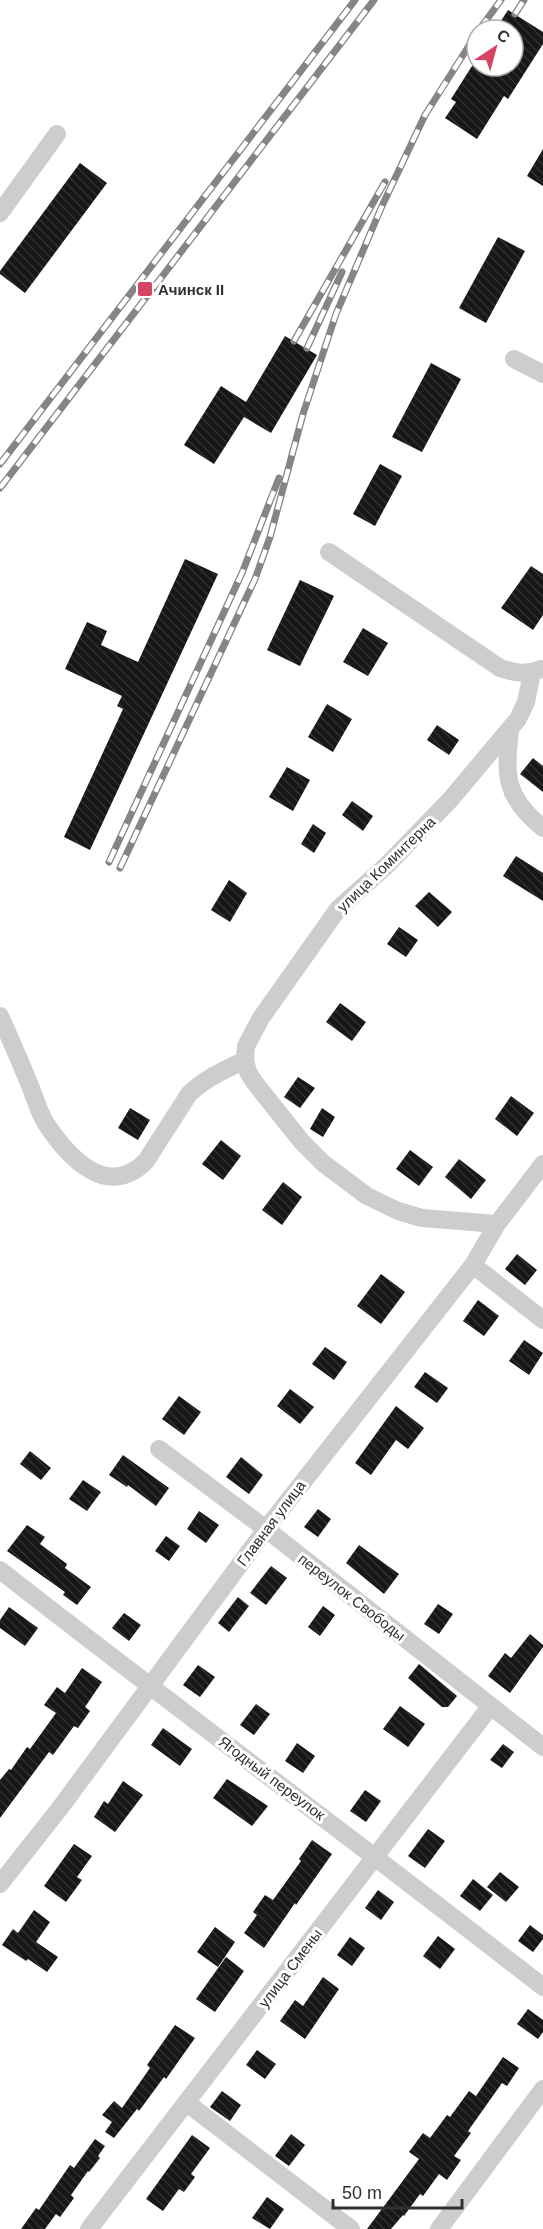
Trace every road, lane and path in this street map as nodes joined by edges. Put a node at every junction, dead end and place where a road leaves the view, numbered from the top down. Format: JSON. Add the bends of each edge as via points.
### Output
{"nodes":[{"id":1,"x":57,"y":134,"type":"dead end"},
{"id":2,"x":0,"y":213,"type":"edge"},
{"id":3,"x":514,"y":359,"type":"dead end"},
{"id":4,"x":543,"y":374,"type":"edge"},
{"id":5,"x":329,"y":552,"type":"dead end"},
{"id":6,"x":537,"y":671,"type":"edge"},
{"id":7,"x":510,"y":730,"type":"junction"},
{"id":8,"x":543,"y":828,"type":"edge"},
{"id":9,"x":0,"y":1016,"type":"edge"},
{"id":10,"x":244,"y":1060,"type":"junction"},
{"id":11,"x":543,"y":1164,"type":"edge"},
{"id":12,"x":497,"y":1224,"type":"junction"},
{"id":13,"x":473,"y":1265,"type":"junction"},
{"id":14,"x":543,"y":1320,"type":"edge"},
{"id":15,"x":159,"y":1449,"type":"dead end"},
{"id":16,"x":266,"y":1529,"type":"junction"},
{"id":17,"x":0,"y":1570,"type":"edge"},
{"id":18,"x":149,"y":1687,"type":"junction"},
{"id":19,"x":490,"y":1707,"type":"junction"},
{"id":20,"x":543,"y":1747,"type":"edge"},
{"id":21,"x":375,"y":1855,"type":"junction"},
{"id":22,"x":0,"y":1884,"type":"edge"},
{"id":23,"x":543,"y":1987,"type":"edge"},
{"id":24,"x":543,"y":2089,"type":"edge"},
{"id":25,"x":187,"y":2103,"type":"junction"},
{"id":26,"x":89,"y":2229,"type":"edge"},
{"id":27,"x":351,"y":2229,"type":"edge"},
{"id":28,"x":439,"y":2229,"type":"edge"}],
"edges":[{"from":1,"to":2,"type":"street"},
{"from":3,"to":4,"type":"street"},
{"from":5,"to":6,"type":"street","name":"улица Коминтерна","via":[[500,669],[515,673]]},
{"from":6,"to":7,"type":"street","name":"улица Коминтерна","via":[[524,709]]},
{"from":7,"to":8,"type":"street","via":[[508,780],[521,807]]},
{"from":7,"to":10,"type":"street","name":"улица Коминтерна","via":[[450,800],[332,916],[261,1018],[246,1046]]},
{"from":9,"to":10,"type":"street","via":[[44,1121],[70,1155],[93,1173],[129,1175],[137,1170],[189,1094]]},
{"from":10,"to":12,"type":"street","via":[[255,1083],[302,1143],[323,1164],[367,1196],[422,1218]]},
{"from":11,"to":12,"type":"street","name":"Главная улица"},
{"from":12,"to":13,"type":"street","name":"Главная улица"},
{"from":13,"to":14,"type":"street"},
{"from":13,"to":16,"type":"street","name":"Главная улица"},
{"from":15,"to":16,"type":"street","name":"переулок Свободы"},
{"from":16,"to":18,"type":"street","name":"Главная улица"},
{"from":16,"to":19,"type":"street","name":"переулок Свободы"},
{"from":17,"to":18,"type":"street","name":"Ягодный переулок"},
{"from":18,"to":21,"type":"street","name":"Ягодный переулок"},
{"from":18,"to":22,"type":"street","name":"Главная улица"},
{"from":19,"to":20,"type":"street","name":"переулок Свободы"},
{"from":19,"to":21,"type":"street","name":"улица Смены"},
{"from":21,"to":23,"type":"street","name":"Ягодный переулок"},
{"from":21,"to":25,"type":"street","name":"улица Смены"},
{"from":24,"to":28,"type":"street"},
{"from":25,"to":26,"type":"street","name":"улица Смены"},
{"from":25,"to":27,"type":"street"}]}
